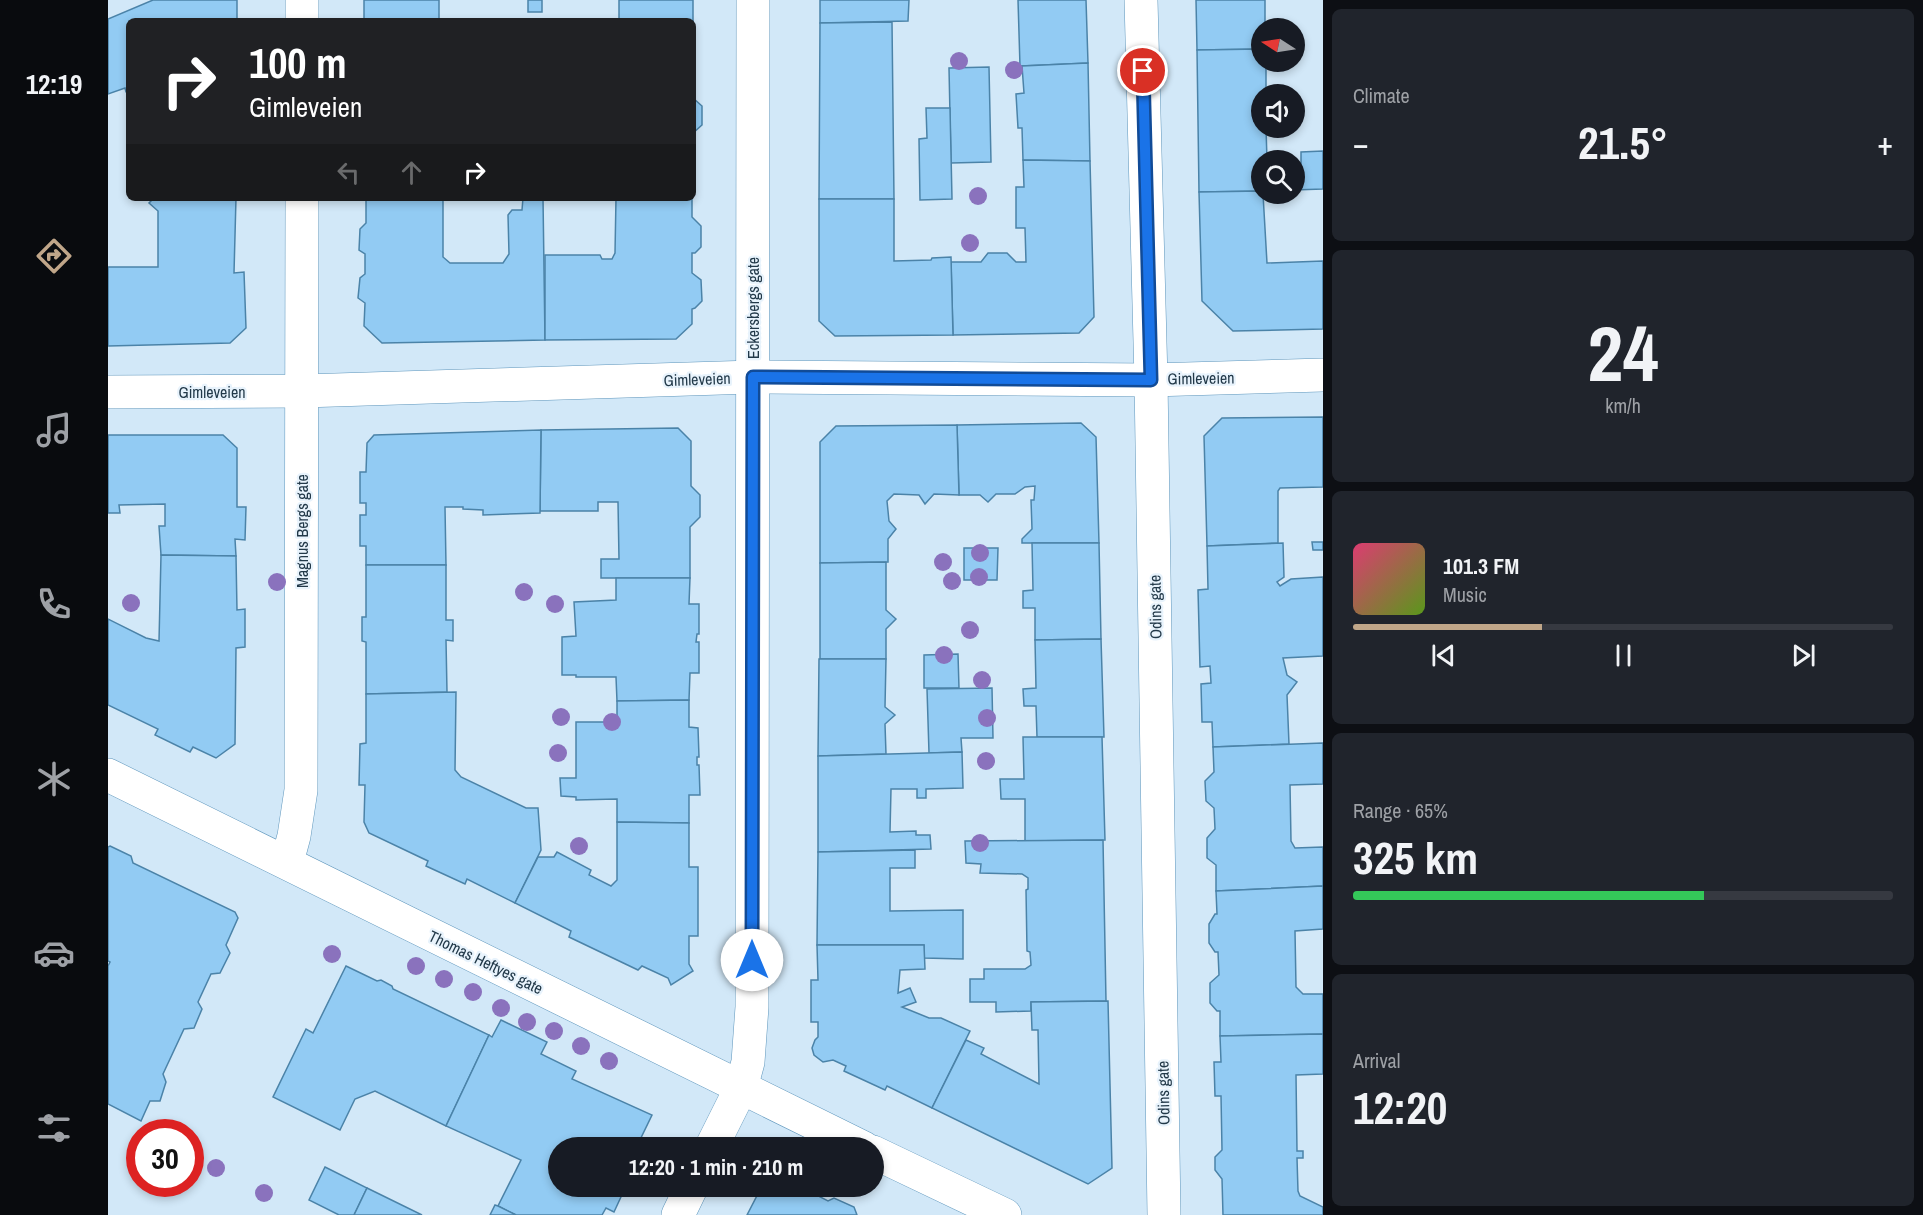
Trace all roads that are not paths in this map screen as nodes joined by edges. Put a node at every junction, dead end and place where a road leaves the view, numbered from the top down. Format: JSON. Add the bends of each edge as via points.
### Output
{"nodes":[{"id":1,"x":302,"y":0,"type":"edge"},
{"id":2,"x":753,"y":0,"type":"edge"},
{"id":3,"x":1141,"y":0,"type":"edge"},
{"id":4,"x":302,"y":18,"type":"edge"},
{"id":5,"x":302,"y":201,"type":"edge"},
{"id":6,"x":1323,"y":375,"type":"edge"},
{"id":7,"x":753,"y":377,"type":"junction"},
{"id":8,"x":1151,"y":380,"type":"junction"},
{"id":9,"x":108,"y":392,"type":"edge"},
{"id":10,"x":303,"y":392,"type":"junction"},
{"id":11,"x":108,"y":776,"type":"edge"},
{"id":12,"x":286,"y":862,"type":"junction"},
{"id":13,"x":741,"y":1088,"type":"junction"},
{"id":14,"x":716,"y":1137,"type":"edge"},
{"id":15,"x":841,"y":1137,"type":"edge"},
{"id":16,"x":884,"y":1157,"type":"edge"},
{"id":17,"x":687,"y":1197,"type":"edge"},
{"id":18,"x":678,"y":1215,"type":"edge"},
{"id":19,"x":1005,"y":1215,"type":"edge"},
{"id":20,"x":1164,"y":1215,"type":"edge"}],
"edges":[{"from":1,"to":4,"type":"street"},
{"from":2,"to":7,"type":"street","name":"Eckersbergs gate"},
{"from":3,"to":8,"type":"street","name":"Odins gate"},
{"from":5,"to":10,"type":"street","name":"Magnus Bergs gate"},
{"from":6,"to":8,"type":"street","name":"Gimleveien"},
{"from":7,"to":8,"type":"street","name":"Gimleveien"},
{"from":7,"to":10,"type":"street","name":"Gimleveien"},
{"from":7,"to":13,"type":"street","name":"Eckersbergs gate","via":[[752,1007],[748,1062]]},
{"from":8,"to":20,"type":"street","name":"Odins gate"},
{"from":9,"to":10,"type":"street","name":"Gimleveien"},
{"from":10,"to":12,"type":"street","name":"Magnus Bergs gate","via":[[300,790]]},
{"from":11,"to":12,"type":"street","name":"Thomas Heftyes gate"},
{"from":12,"to":13,"type":"street","name":"Thomas Heftyes gate"},
{"from":13,"to":14,"type":"street","name":"Eckersbergs gate"},
{"from":13,"to":15,"type":"street","name":"Thomas Heftyes gate"},
{"from":16,"to":19,"type":"street"},
{"from":17,"to":18,"type":"street"}]}
